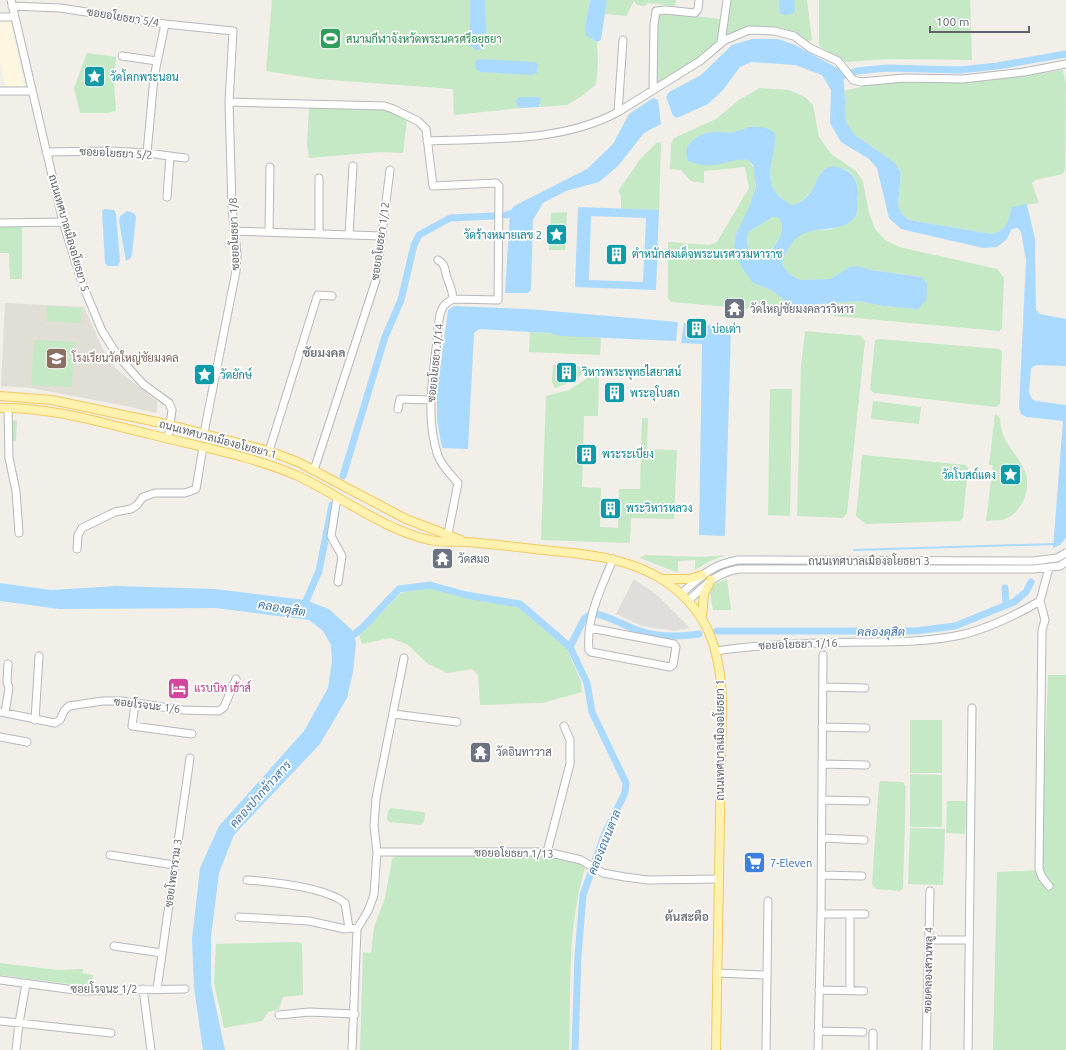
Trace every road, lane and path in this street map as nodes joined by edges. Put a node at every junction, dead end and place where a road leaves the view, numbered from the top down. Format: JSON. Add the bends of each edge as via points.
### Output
{"nodes":[{"id":1,"x":699,"y":0,"type":"edge"},
{"id":2,"x":727,"y":0,"type":"edge"},
{"id":3,"x":12,"y":3,"type":"edge"},
{"id":4,"x":0,"y":17,"type":"edge"},
{"id":5,"x":15,"y":17,"type":"junction"},
{"id":6,"x":165,"y":24,"type":"junction"},
{"id":7,"x":233,"y":31,"type":"joint"},
{"id":8,"x":623,"y":40,"type":"dead end"},
{"id":9,"x":721,"y":44,"type":"junction"},
{"id":10,"x":122,"y":56,"type":"dead end"},
{"id":11,"x":156,"y":61,"type":"junction"},
{"id":12,"x":1066,"y":64,"type":"edge"},
{"id":13,"x":653,"y":89,"type":"junction"},
{"id":14,"x":0,"y":91,"type":"edge"},
{"id":15,"x":32,"y":91,"type":"junction"},
{"id":16,"x":229,"y":102,"type":"junction"},
{"id":17,"x":618,"y":112,"type":"junction"},
{"id":18,"x":427,"y":141,"type":"junction"},
{"id":19,"x":46,"y":152,"type":"junction"},
{"id":20,"x":147,"y":153,"type":"junction"},
{"id":21,"x":170,"y":157,"type":"junction"},
{"id":22,"x":185,"y":158,"type":"dead end"},
{"id":23,"x":353,"y":166,"type":"dead end"},
{"id":24,"x":270,"y":167,"type":"dead end"},
{"id":25,"x":390,"y":170,"type":"dead end"},
{"id":26,"x":319,"y":178,"type":"dead end"},
{"id":27,"x":167,"y":197,"type":"dead end"},
{"id":28,"x":63,"y":222,"type":"junction"},
{"id":29,"x":0,"y":223,"type":"edge"},
{"id":30,"x":234,"y":231,"type":"junction"},
{"id":31,"x":269,"y":232,"type":"junction"},
{"id":32,"x":319,"y":234,"type":"junction"},
{"id":33,"x":349,"y":235,"type":"junction"},
{"id":34,"x":382,"y":236,"type":"junction"},
{"id":35,"x":438,"y":260,"type":"dead end"},
{"id":36,"x":332,"y":296,"type":"dead end"},
{"id":37,"x":453,"y":299,"type":"junction"},
{"id":38,"x":0,"y":396,"type":"edge"},
{"id":39,"x":430,"y":400,"type":"junction"},
{"id":40,"x":4,"y":408,"type":"edge"},
{"id":41,"x":398,"y":409,"type":"dead end"},
{"id":42,"x":171,"y":425,"type":"junction"},
{"id":43,"x":204,"y":433,"type":"junction"},
{"id":44,"x":168,"y":439,"type":"junction"},
{"id":45,"x":203,"y":447,"type":"junction"},
{"id":46,"x":269,"y":451,"type":"junction"},
{"id":47,"x":314,"y":470,"type":"junction"},
{"id":48,"x":337,"y":498,"type":"junction"},
{"id":49,"x":19,"y":533,"type":"dead end"},
{"id":50,"x":448,"y":538,"type":"junction"},
{"id":51,"x":77,"y":549,"type":"dead end"},
{"id":52,"x":1066,"y":553,"type":"edge"},
{"id":53,"x":613,"y":559,"type":"junction"},
{"id":54,"x":1066,"y":562,"type":"edge"},
{"id":55,"x":1049,"y":568,"type":"junction"},
{"id":56,"x":702,"y":574,"type":"junction"},
{"id":57,"x":661,"y":579,"type":"junction"},
{"id":58,"x":711,"y":580,"type":"junction"},
{"id":59,"x":338,"y":582,"type":"dead end"},
{"id":60,"x":681,"y":594,"type":"junction"},
{"id":61,"x":688,"y":601,"type":"junction"},
{"id":62,"x":1040,"y":601,"type":"junction"},
{"id":63,"x":702,"y":617,"type":"junction"},
{"id":64,"x":590,"y":628,"type":"junction"},
{"id":65,"x":716,"y":651,"type":"junction"},
{"id":66,"x":823,"y":655,"type":"dead end"},
{"id":67,"x":39,"y":656,"type":"dead end"},
{"id":68,"x":404,"y":658,"type":"dead end"},
{"id":69,"x":8,"y":664,"type":"dead end"},
{"id":70,"x":236,"y":680,"type":"dead end"},
{"id":71,"x":823,"y":687,"type":"junction"},
{"id":72,"x":865,"y":688,"type":"dead end"},
{"id":73,"x":135,"y":704,"type":"junction"},
{"id":74,"x":972,"y":708,"type":"dead end"},
{"id":75,"x":2,"y":712,"type":"edge"},
{"id":76,"x":394,"y":714,"type":"junction"},
{"id":77,"x":35,"y":720,"type":"junction"},
{"id":78,"x":457,"y":722,"type":"dead end"},
{"id":79,"x":564,"y":726,"type":"dead end"},
{"id":80,"x":822,"y":728,"type":"junction"},
{"id":81,"x":866,"y":728,"type":"dead end"},
{"id":82,"x":192,"y":734,"type":"dead end"},
{"id":83,"x":0,"y":738,"type":"edge"},
{"id":84,"x":27,"y":742,"type":"dead end"},
{"id":85,"x":190,"y":758,"type":"dead end"},
{"id":86,"x":822,"y":764,"type":"junction"},
{"id":87,"x":866,"y":765,"type":"dead end"},
{"id":88,"x":822,"y":800,"type":"junction"},
{"id":89,"x":866,"y":801,"type":"dead end"},
{"id":90,"x":822,"y":838,"type":"junction"},
{"id":91,"x":864,"y":840,"type":"dead end"},
{"id":92,"x":377,"y":852,"type":"junction"},
{"id":93,"x":547,"y":852,"type":"junction"},
{"id":94,"x":110,"y":855,"type":"dead end"},
{"id":95,"x":174,"y":866,"type":"junction"},
{"id":96,"x":821,"y":875,"type":"junction"},
{"id":97,"x":862,"y":876,"type":"dead end"},
{"id":98,"x":719,"y":879,"type":"junction"},
{"id":99,"x":247,"y":880,"type":"dead end"},
{"id":100,"x":1049,"y":886,"type":"dead end"},
{"id":101,"x":930,"y":891,"type":"dead end"},
{"id":102,"x":768,"y":901,"type":"dead end"},
{"id":103,"x":821,"y":914,"type":"junction"},
{"id":104,"x":850,"y":914,"type":"junction"},
{"id":105,"x":865,"y":914,"type":"dead end"},
{"id":106,"x":239,"y":916,"type":"dead end"},
{"id":107,"x":349,"y":928,"type":"junction"},
{"id":108,"x":357,"y":929,"type":"junction"},
{"id":109,"x":929,"y":940,"type":"junction"},
{"id":110,"x":969,"y":940,"type":"junction"},
{"id":111,"x":114,"y":946,"type":"dead end"},
{"id":112,"x":162,"y":953,"type":"junction"},
{"id":113,"x":717,"y":973,"type":"junction"},
{"id":114,"x":767,"y":975,"type":"junction"},
{"id":115,"x":0,"y":980,"type":"edge"},
{"id":116,"x":26,"y":984,"type":"junction"},
{"id":117,"x":143,"y":989,"type":"junction"},
{"id":118,"x":157,"y":989,"type":"junction"},
{"id":119,"x":185,"y":989,"type":"dead end"},
{"id":120,"x":819,"y":990,"type":"junction"},
{"id":121,"x":850,"y":991,"type":"junction"},
{"id":122,"x":864,"y":991,"type":"dead end"},
{"id":123,"x":354,"y":1014,"type":"junction"},
{"id":124,"x":279,"y":1015,"type":"dead end"},
{"id":125,"x":0,"y":1021,"type":"edge"},
{"id":126,"x":19,"y":1023,"type":"junction"},
{"id":127,"x":818,"y":1031,"type":"junction"},
{"id":128,"x":864,"y":1032,"type":"dead end"},
{"id":129,"x":111,"y":1033,"type":"dead end"},
{"id":130,"x":874,"y":1033,"type":"dead end"},
{"id":131,"x":16,"y":1050,"type":"edge"},
{"id":132,"x":151,"y":1050,"type":"edge"},
{"id":133,"x":352,"y":1050,"type":"edge"},
{"id":134,"x":716,"y":1050,"type":"edge"},
{"id":135,"x":766,"y":1050,"type":"edge"},
{"id":136,"x":818,"y":1050,"type":"edge"},
{"id":137,"x":873,"y":1050,"type":"edge"},
{"id":138,"x":926,"y":1050,"type":"edge"},
{"id":139,"x":968,"y":1050,"type":"edge"}],
"edges":[{"from":1,"to":13,"type":"street","via":[[695,13],[656,11]]},
{"from":2,"to":9,"type":"street"},
{"from":3,"to":5,"type":"street","name":"ถนนเทศบาลเมืองอโยธยา 5"},
{"from":3,"to":6,"type":"street","name":"ซอยอโยธยา 5/4"},
{"from":4,"to":5,"type":"street"},
{"from":5,"to":15,"type":"street","name":"ถนนเทศบาลเมืองอโยธยา 5"},
{"from":6,"to":7,"type":"street","name":"ซอยอโยธยา 5/4"},
{"from":6,"to":11,"type":"street"},
{"from":7,"to":16,"type":"street","name":"ซอยอโยธยา 1/8"},
{"from":8,"to":17,"type":"street"},
{"from":9,"to":12,"type":"street","via":[[736,34],[749,30],[774,31],[794,36],[810,48],[838,61],[853,80],[861,82],[904,78],[962,79]]},
{"from":9,"to":13,"type":"street","via":[[700,61]]},
{"from":10,"to":11,"type":"street"},
{"from":11,"to":20,"type":"street"},
{"from":13,"to":17,"type":"street"},
{"from":14,"to":15,"type":"street"},
{"from":15,"to":19,"type":"street","name":"ถนนเทศบาลเมืองอโยธยา 5"},
{"from":16,"to":18,"type":"street","via":[[385,106],[424,125]]},
{"from":16,"to":30,"type":"street","name":"ซอยอโยธยา 1/8"},
{"from":17,"to":18,"type":"street","via":[[600,122],[562,132],[520,137]]},
{"from":18,"to":37,"type":"street","via":[[433,186],[496,183],[499,186],[498,300]]},
{"from":19,"to":20,"type":"street","name":"ซอยอโยธยา 5/2","via":[[97,150]]},
{"from":19,"to":28,"type":"street","name":"ถนนเทศบาลเมืองอโยธยา 5"},
{"from":20,"to":21,"type":"street","name":"ซอยอโยธยา 5/2"},
{"from":21,"to":22,"type":"street","name":"ซอยอโยธยา 5/2"},
{"from":21,"to":27,"type":"street"},
{"from":23,"to":33,"type":"street"},
{"from":24,"to":31,"type":"street"},
{"from":25,"to":34,"type":"street","name":"ซอยอโยธยา 1/12"},
{"from":26,"to":32,"type":"street"},
{"from":28,"to":29,"type":"street"},
{"from":28,"to":42,"type":"street","name":"ถนนเทศบาลเมืองอโยธยา 5","via":[[82,283],[110,345],[143,384],[169,403],[172,410]]},
{"from":30,"to":31,"type":"street"},
{"from":30,"to":43,"type":"street","name":"ซอยอโยธยา 1/8","via":[[237,254],[235,278]]},
{"from":31,"to":32,"type":"street"},
{"from":32,"to":33,"type":"street"},
{"from":33,"to":34,"type":"street"},
{"from":34,"to":47,"type":"street","name":"ซอยอโยธยา 1/12","via":[[376,280]]},
{"from":35,"to":37,"type":"street","via":[[444,266],[452,287]]},
{"from":36,"to":46,"type":"street","via":[[317,297]]},
{"from":37,"to":39,"type":"street","name":"ซอยอโยธยา 1/14","via":[[442,310]]},
{"from":38,"to":42,"type":"main road","name":"ถนนเทศบาลเมืองอโยธยา 1","via":[[52,400]]},
{"from":39,"to":41,"type":"street","via":[[400,399]]},
{"from":39,"to":50,"type":"street","name":"ซอยอโยธยา 1/14","via":[[431,421],[439,456],[458,483]]},
{"from":40,"to":44,"type":"main road","name":"ถนนเทศบาลเมืองอโยธยา 1","via":[[50,411]]},
{"from":40,"to":49,"type":"street","via":[[9,458],[16,491]]},
{"from":42,"to":43,"type":"main road","name":"ถนนเทศบาลเมืองอโยธยา 1"},
{"from":42,"to":44,"type":"street","name":"ถนนเทศบาลเมืองอโยธยา 5"},
{"from":43,"to":46,"type":"main road","name":"ถนนเทศบาลเมืองอโยธยา 1"},
{"from":44,"to":45,"type":"main road","name":"ถนนเทศบาลเมืองอโยธยา 1"},
{"from":45,"to":48,"type":"main road","name":"ถนนเทศบาลเมืองอโยธยา 1","via":[[267,464],[299,477]]},
{"from":45,"to":51,"type":"street","via":[[196,489],[185,493],[155,493],[143,497],[132,509],[115,512],[82,528],[78,534]]},
{"from":46,"to":47,"type":"main road","name":"ถนนเทศบาลเมืองอโยธยา 1"},
{"from":47,"to":50,"type":"main road","name":"ถนนเทศบาลเมืองอโยธยา 1","via":[[406,519]]},
{"from":48,"to":50,"type":"main road","name":"ถนนเทศบาลเมืองอโยธยา 1","via":[[409,534],[430,540]]},
{"from":48,"to":59,"type":"street","via":[[331,536],[342,556]]},
{"from":50,"to":53,"type":"main road","name":"ถนนเทศบาลเมืองอโยธยา 1"},
{"from":52,"to":56,"type":"street","name":"ถนนเทศบาลเมืองอโยธยา 3","via":[[1057,558],[1033,561],[738,560],[723,563]]},
{"from":53,"to":57,"type":"main road","name":"ถนนเทศบาลเมืองอโยธยา 1","via":[[641,568]]},
{"from":53,"to":64,"type":"street","via":[[592,609]]},
{"from":54,"to":55,"type":"street","name":"ถนนเทศบาลเมืองอโยธยา 3"},
{"from":55,"to":58,"type":"street","name":"ถนนเทศบาลเมืองอโยธยา 3","via":[[739,569],[727,571]]},
{"from":55,"to":62,"type":"street"},
{"from":56,"to":57,"type":"main road","via":[[689,579]]},
{"from":56,"to":60,"type":"street","name":"ถนนเทศบาลเมืองอโยธยา 3"},
{"from":57,"to":60,"type":"main road","name":"ถนนเทศบาลเมืองอโยธยา 1"},
{"from":58,"to":61,"type":"street","name":"ถนนเทศบาลเมืองอโยธยา 3"},
{"from":58,"to":63,"type":"main road","via":[[704,594]]},
{"from":60,"to":61,"type":"main road","name":"ถนนเทศบาลเมืองอโยธยา 1"},
{"from":61,"to":63,"type":"main road","name":"ถนนเทศบาลเมืองอโยธยา 1"},
{"from":62,"to":65,"type":"street","name":"ซอยอโยธยา 1/16","via":[[992,626],[937,639],[765,645]]},
{"from":62,"to":100,"type":"street","via":[[1045,620],[1042,630],[1039,869]]},
{"from":63,"to":65,"type":"main road","name":"ถนนเทศบาลเมืองอโยธยา 1"},
{"from":64,"to":64,"type":"street","via":[[591,652],[670,667],[673,665],[676,647],[674,644]]},
{"from":65,"to":98,"type":"main road","name":"ถนนเทศบาลเมืองอโยธยา 1","via":[[722,703]]},
{"from":66,"to":71,"type":"street"},
{"from":67,"to":77,"type":"street"},
{"from":68,"to":76,"type":"street"},
{"from":69,"to":75,"type":"street","via":[[8,688]]},
{"from":70,"to":73,"type":"street","name":"ซอยโรจนะ 1/6","via":[[224,707],[219,711]]},
{"from":71,"to":72,"type":"street"},
{"from":71,"to":80,"type":"street"},
{"from":73,"to":77,"type":"street","name":"ซอยโรจนะ 1/6","via":[[104,701],[69,706],[55,723]]},
{"from":73,"to":82,"type":"street","via":[[132,726]]},
{"from":74,"to":110,"type":"street"},
{"from":75,"to":77,"type":"street","name":"ซอยโรจนะ 1/6"},
{"from":76,"to":78,"type":"street"},
{"from":76,"to":92,"type":"street","via":[[376,798],[374,826]]},
{"from":79,"to":93,"type":"street","via":[[570,740],[570,764]]},
{"from":80,"to":81,"type":"street"},
{"from":80,"to":86,"type":"street"},
{"from":83,"to":84,"type":"street"},
{"from":85,"to":95,"type":"street","name":"ซอยโพธาราม 3"},
{"from":86,"to":87,"type":"street"},
{"from":86,"to":88,"type":"street"},
{"from":88,"to":89,"type":"street"},
{"from":88,"to":90,"type":"street"},
{"from":90,"to":91,"type":"street"},
{"from":90,"to":96,"type":"street"},
{"from":92,"to":93,"type":"street","name":"ซอยอโยธยา 1/13"},
{"from":92,"to":108,"type":"street","via":[[374,895]]},
{"from":93,"to":98,"type":"street","name":"ซอยอโยธยา 1/13","via":[[588,864],[614,876],[648,880]]},
{"from":94,"to":95,"type":"street"},
{"from":95,"to":112,"type":"street","name":"ซอยโพธาราม 3"},
{"from":96,"to":97,"type":"street"},
{"from":96,"to":103,"type":"street"},
{"from":98,"to":113,"type":"main road","name":"ถนนเทศบาลเมืองอโยธยา 1"},
{"from":99,"to":107,"type":"street","via":[[330,894],[344,903]]},
{"from":101,"to":109,"type":"street","name":"ซอยคลองสวนพลู 4"},
{"from":102,"to":114,"type":"street"},
{"from":103,"to":104,"type":"street"},
{"from":103,"to":120,"type":"street"},
{"from":104,"to":105,"type":"street"},
{"from":104,"to":121,"type":"street"},
{"from":106,"to":107,"type":"street","via":[[309,921]]},
{"from":107,"to":108,"type":"street"},
{"from":108,"to":123,"type":"street"},
{"from":109,"to":110,"type":"street"},
{"from":109,"to":138,"type":"street","name":"ซอยคลองสวนพลู 4"},
{"from":110,"to":139,"type":"street"},
{"from":111,"to":112,"type":"street"},
{"from":112,"to":118,"type":"street","name":"ซอยโพธาราม 3"},
{"from":113,"to":114,"type":"street"},
{"from":113,"to":134,"type":"main road","name":"ถนนเทศบาลเมืองอโยธยา 1"},
{"from":114,"to":135,"type":"street"},
{"from":115,"to":116,"type":"street","name":"ซอยโรจนะ 1/2"},
{"from":116,"to":117,"type":"street","name":"ซอยโรจนะ 1/2","via":[[82,991]]},
{"from":116,"to":126,"type":"street"},
{"from":117,"to":118,"type":"street","name":"ซอยโรจนะ 1/2"},
{"from":117,"to":132,"type":"street"},
{"from":118,"to":119,"type":"street","name":"ซอยโรจนะ 1/2"},
{"from":120,"to":121,"type":"street"},
{"from":120,"to":127,"type":"street"},
{"from":121,"to":122,"type":"street"},
{"from":123,"to":124,"type":"street","via":[[309,1012]]},
{"from":123,"to":133,"type":"street"},
{"from":125,"to":126,"type":"street"},
{"from":126,"to":129,"type":"street"},
{"from":126,"to":131,"type":"street"},
{"from":127,"to":128,"type":"street"},
{"from":127,"to":136,"type":"street"},
{"from":130,"to":137,"type":"street"}]}
